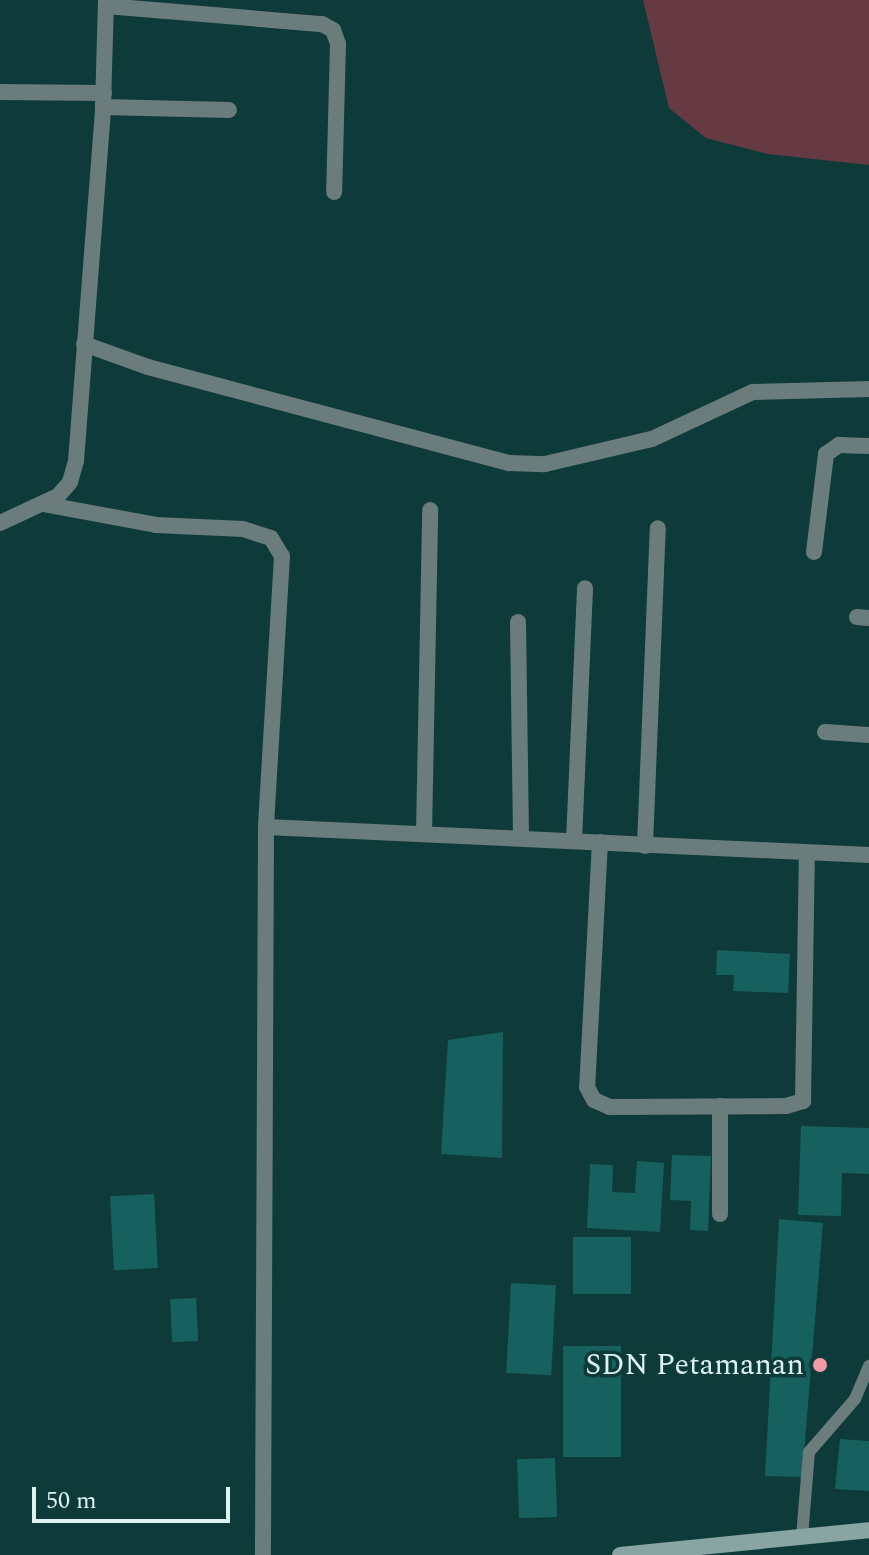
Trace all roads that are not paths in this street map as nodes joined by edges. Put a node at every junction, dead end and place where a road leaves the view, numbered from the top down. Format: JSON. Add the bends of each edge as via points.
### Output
{"nodes":[{"id":1,"x":106,"y":3,"type":"edge"},
{"id":2,"x":0,"y":92,"type":"edge"},
{"id":3,"x":104,"y":100,"type":"junction"},
{"id":4,"x":229,"y":110,"type":"dead end"},
{"id":5,"x":334,"y":192,"type":"dead end"},
{"id":6,"x":84,"y":344,"type":"junction"},
{"id":7,"x":869,"y":389,"type":"edge"},
{"id":8,"x":869,"y":446,"type":"edge"},
{"id":9,"x":43,"y":504,"type":"junction"},
{"id":10,"x":430,"y":510,"type":"dead end"},
{"id":11,"x":0,"y":523,"type":"edge"},
{"id":12,"x":658,"y":528,"type":"dead end"},
{"id":13,"x":814,"y":552,"type":"dead end"},
{"id":14,"x":585,"y":588,"type":"dead end"},
{"id":15,"x":518,"y":622,"type":"dead end"},
{"id":16,"x":825,"y":732,"type":"dead end"},
{"id":17,"x":869,"y":735,"type":"edge"},
{"id":18,"x":266,"y":827,"type":"junction"},
{"id":19,"x":424,"y":834,"type":"junction"},
{"id":20,"x":521,"y":838,"type":"junction"},
{"id":21,"x":574,"y":841,"type":"junction"},
{"id":22,"x":600,"y":842,"type":"junction"},
{"id":23,"x":645,"y":846,"type":"junction"},
{"id":24,"x":807,"y":853,"type":"junction"},
{"id":25,"x":869,"y":855,"type":"edge"},
{"id":26,"x":720,"y":1106,"type":"junction"},
{"id":27,"x":720,"y":1214,"type":"dead end"},
{"id":28,"x":869,"y":1366,"type":"edge"},
{"id":29,"x":869,"y":1530,"type":"edge"},
{"id":30,"x":802,"y":1537,"type":"junction"},
{"id":31,"x":263,"y":1555,"type":"edge"},
{"id":32,"x":620,"y":1555,"type":"edge"}],
"edges":[{"from":1,"to":3,"type":"street"},
{"from":1,"to":5,"type":"street","via":[[322,24],[333,30],[338,44]]},
{"from":2,"to":3,"type":"street"},
{"from":3,"to":4,"type":"street"},
{"from":3,"to":6,"type":"street"},
{"from":6,"to":7,"type":"street","via":[[148,367],[509,463],[596,455],[652,439],[753,392]]},
{"from":6,"to":9,"type":"street","via":[[73,471],[58,496]]},
{"from":8,"to":13,"type":"street","via":[[839,445],[826,454]]},
{"from":9,"to":11,"type":"street"},
{"from":9,"to":18,"type":"street","via":[[156,525],[243,529],[276,545],[283,566]]},
{"from":10,"to":19,"type":"street"},
{"from":12,"to":23,"type":"street"},
{"from":14,"to":21,"type":"street"},
{"from":15,"to":20,"type":"street"},
{"from":16,"to":17,"type":"street"},
{"from":18,"to":19,"type":"street"},
{"from":18,"to":31,"type":"street"},
{"from":19,"to":20,"type":"street"},
{"from":20,"to":21,"type":"street"},
{"from":21,"to":22,"type":"street"},
{"from":22,"to":23,"type":"street"},
{"from":22,"to":26,"type":"street","via":[[587,1087],[594,1100],[610,1107]]},
{"from":23,"to":24,"type":"street"},
{"from":24,"to":25,"type":"street"},
{"from":24,"to":26,"type":"street","via":[[803,1101]]},
{"from":26,"to":27,"type":"street"},
{"from":28,"to":30,"type":"lane","via":[[855,1399],[809,1452]]},
{"from":29,"to":30,"type":"main road"},
{"from":30,"to":32,"type":"main road"}]}
